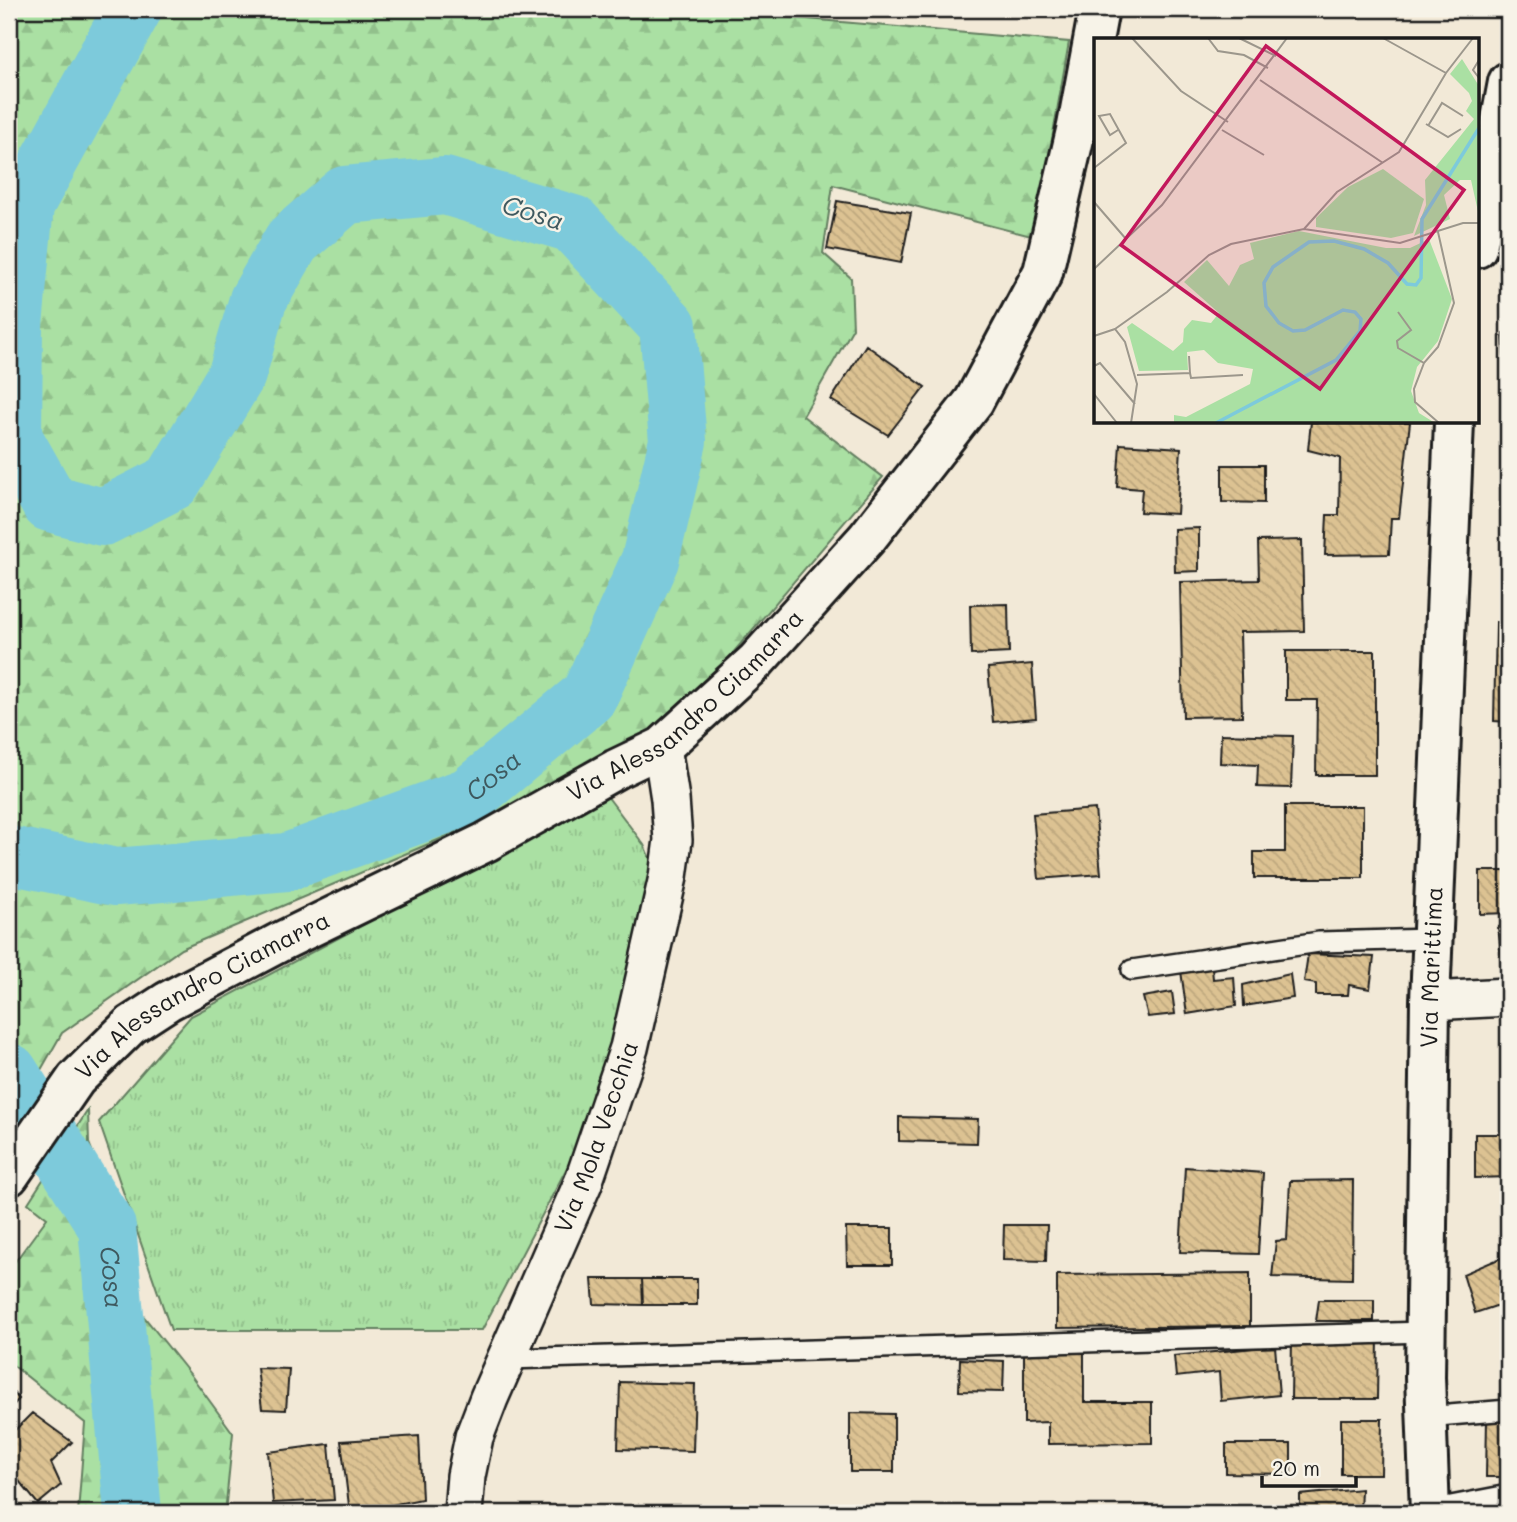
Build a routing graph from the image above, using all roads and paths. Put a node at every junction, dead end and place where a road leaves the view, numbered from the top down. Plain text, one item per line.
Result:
1 (1099, 9) edge
2 (1508, 82) edge
3 (1478, 243) edge
4 (1454, 424) edge
5 (662, 747) junction
6 (1432, 939) junction
7 (1132, 970) dead end
8 (1508, 997) edge
9 (1430, 1001) junction
10 (9, 1176) edge
11 (1425, 1332) junction
12 (507, 1359) junction
13 (1508, 1410) edge
14 (1426, 1417) junction
15 (1508, 1495) edge
16 (1430, 1511) edge
17 (463, 1513) edge

1 - 5 street, Via Alessandro Ciamarra
2 - 3 street
4 - 6 street, Via Marittima
5 - 10 street, Via Alessandro Ciamarra
5 - 12 street, Via Mola Vecchia
6 - 7 lane
6 - 9 street, Via Marittima
8 - 9 street
9 - 11 street, Via Marittima
11 - 12 lane
11 - 14 street, Via Marittima
12 - 17 street, Via Mola Vecchia
13 - 14 lane
14 - 16 street, Via Marittima
15 - 16 lane

